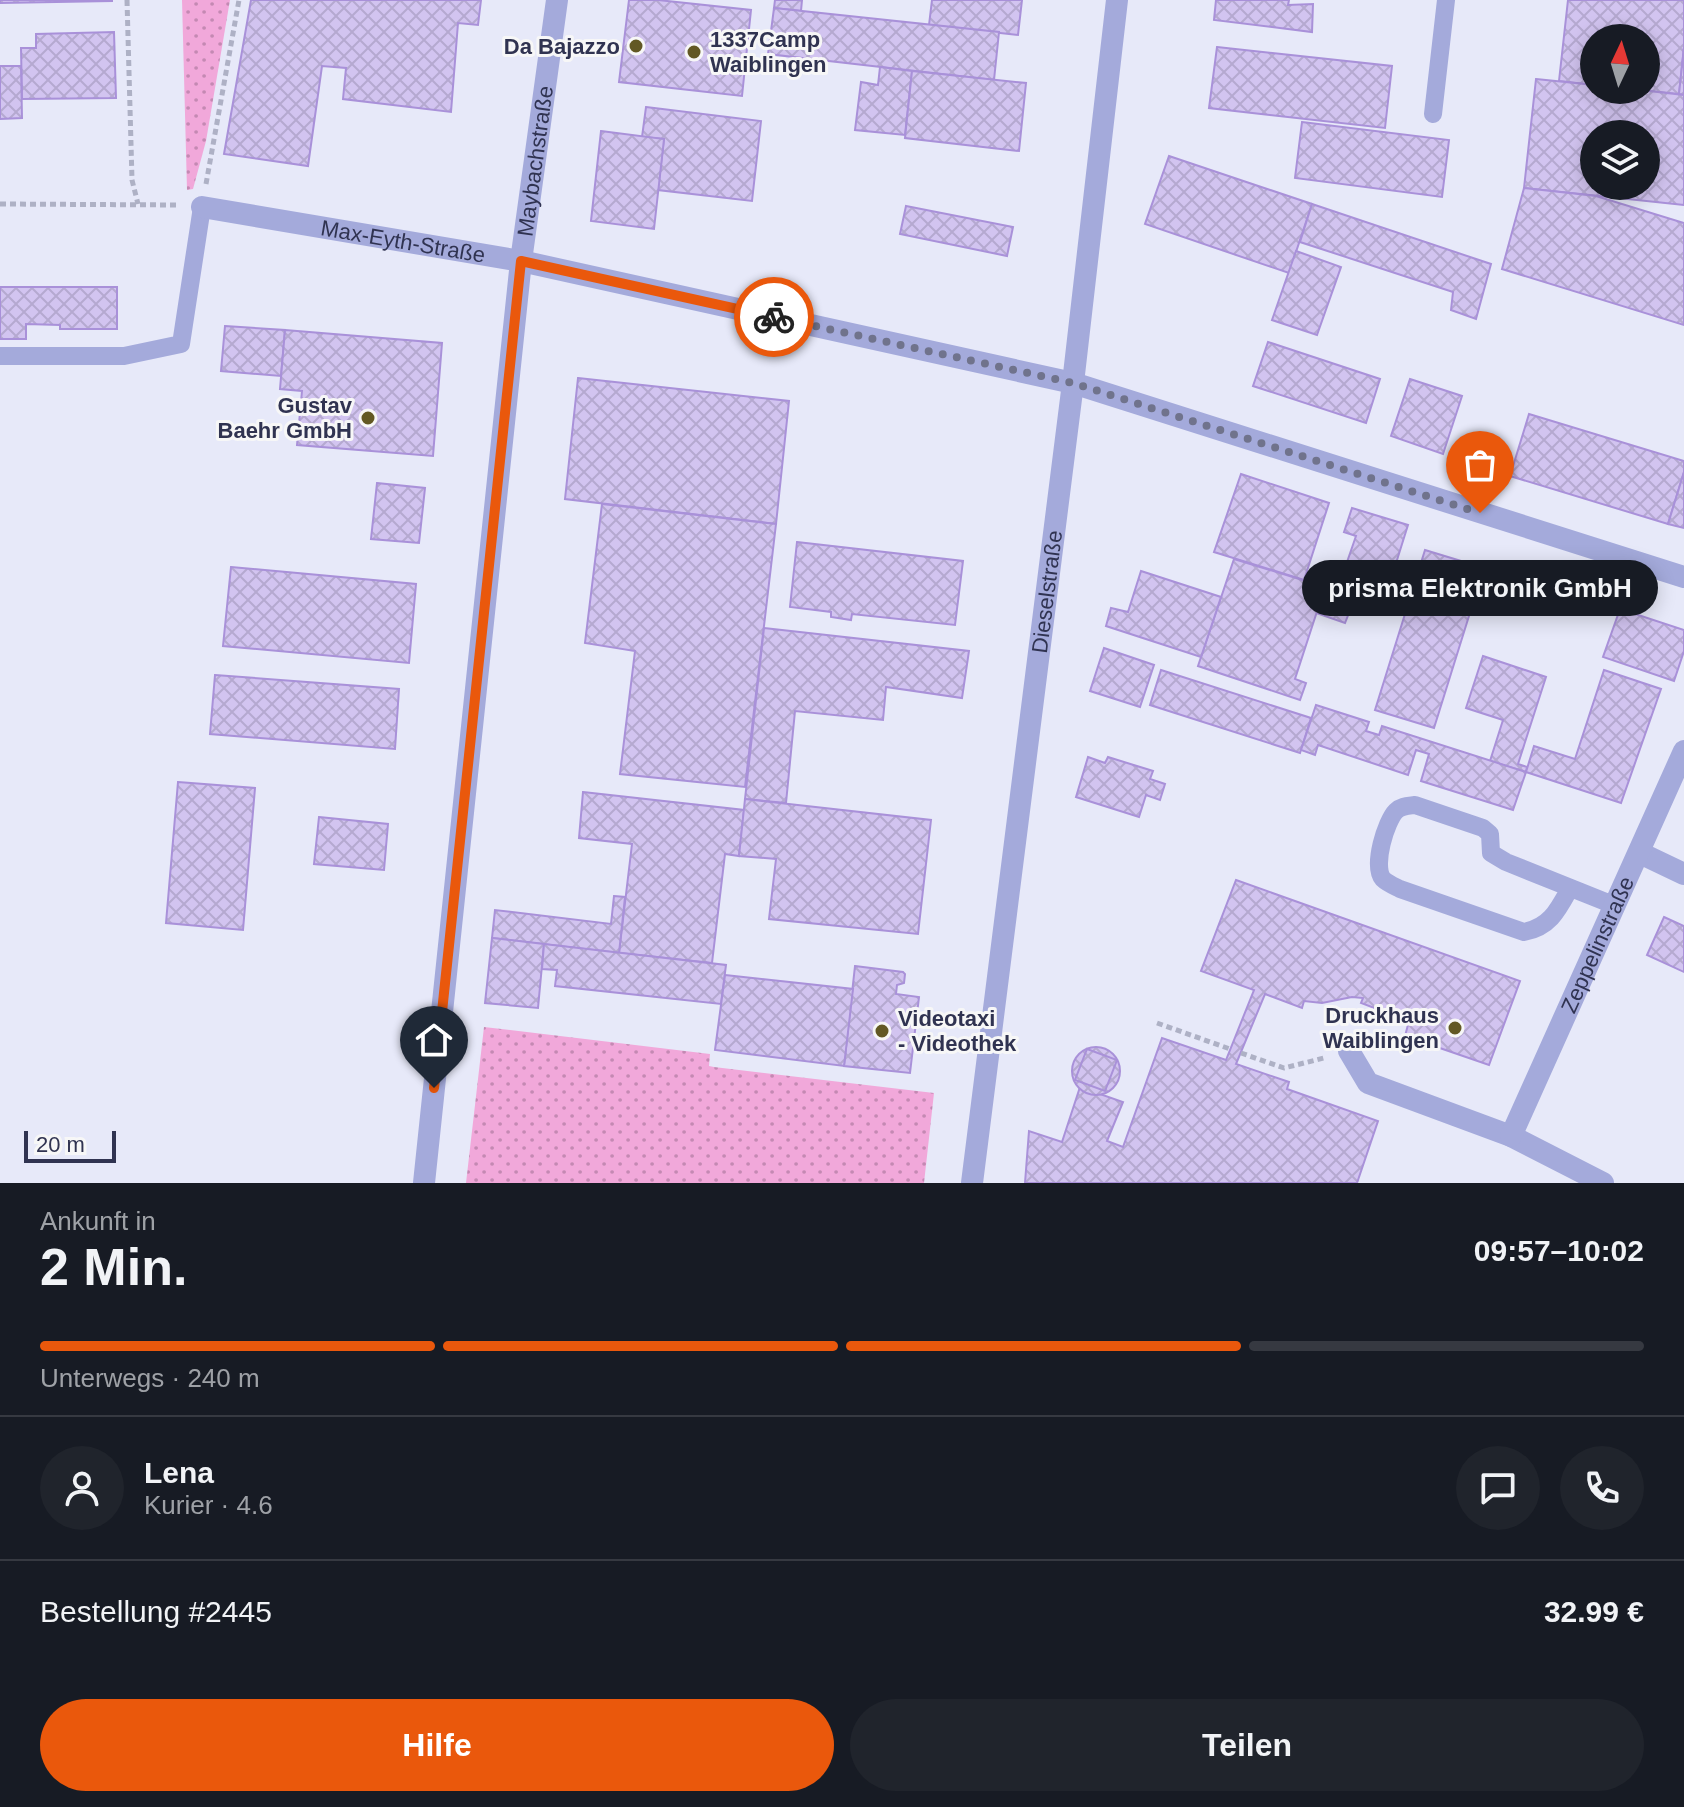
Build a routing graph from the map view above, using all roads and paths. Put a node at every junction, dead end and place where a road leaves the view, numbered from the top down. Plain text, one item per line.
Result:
1 (127, 0) edge
2 (239, 0) edge
3 (557, 0) edge
4 (1117, 0) edge
5 (1446, 0) edge
6 (1433, 114) dead end
7 (0, 204) edge
8 (138, 204) junction
9 (202, 207) junction
10 (521, 261) junction
11 (0, 356) edge
12 (1073, 383) junction
13 (1684, 577) edge
14 (1684, 751) edge
15 (1640, 853) junction
16 (1684, 874) edge
17 (1570, 888) junction
18 (1616, 906) junction
19 (1157, 1023) dead end
20 (1230, 1049) dead end
21 (1349, 1051) joint
22 (1241, 1053) dead end
23 (1511, 1136) junction
24 (424, 1183) edge
25 (972, 1183) edge
26 (1603, 1183) edge

1 - 8 path
2 - 9 path
3 - 10 street, Maybachstraße
4 - 12 street, Dieselstraße
5 - 6 lane
7 - 8 path
8 - 9 path
9 - 10 street, Max-Eyth-Straße
9 - 11 lane
10 - 12 street, Max-Eyth-Straße
10 - 24 street, Maybachstraße
12 - 13 street, Max-Eyth-Straße
12 - 25 street, Dieselstraße
14 - 15 street, Zeppelinstraße
15 - 16 street
15 - 18 street, Zeppelinstraße
17 - 17 lane
17 - 18 lane
18 - 23 street, Zeppelinstraße
19 - 20 path
21 - 22 path
21 - 23 street
23 - 26 street

